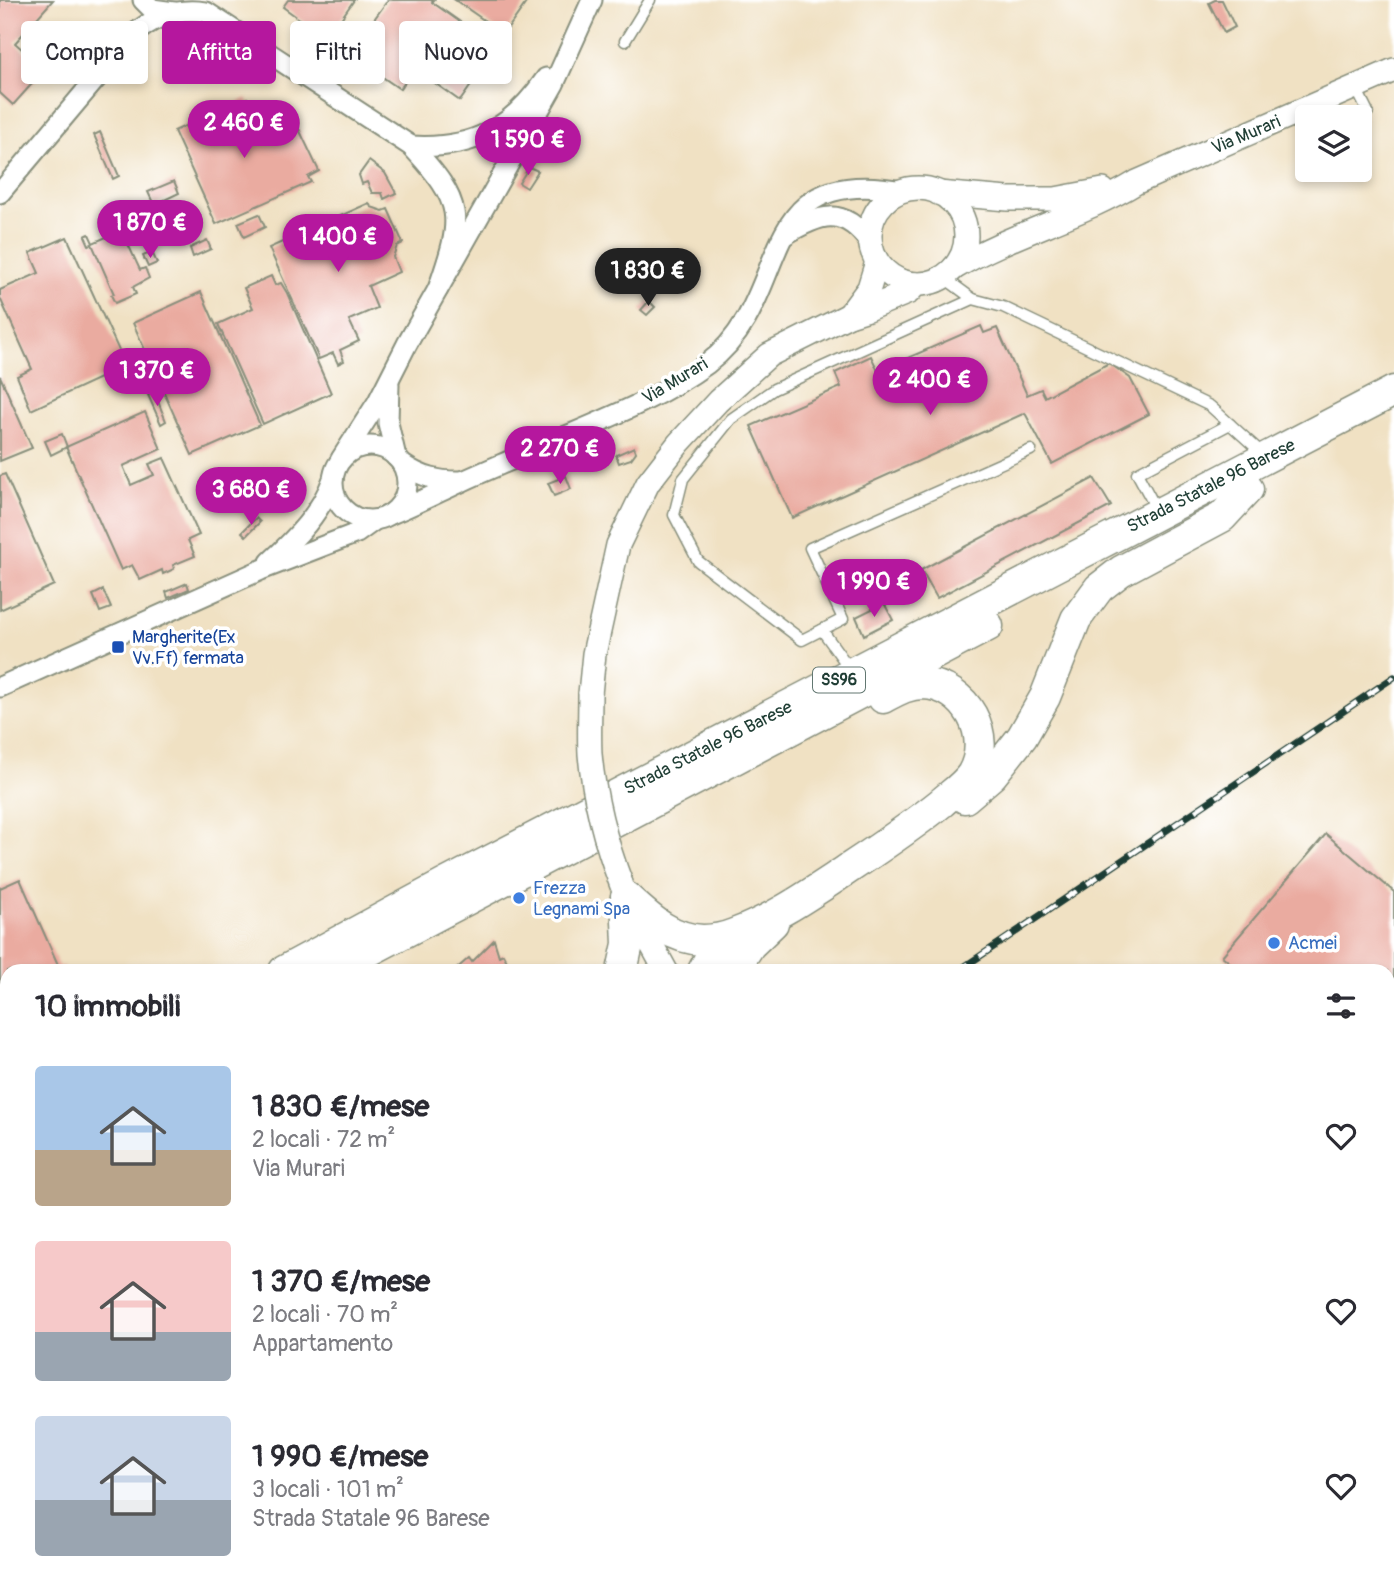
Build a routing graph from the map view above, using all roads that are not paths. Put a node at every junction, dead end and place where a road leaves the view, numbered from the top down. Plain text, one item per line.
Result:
1 (144, 0) edge
2 (193, 0) edge
3 (650, 0) edge
4 (587, 9) edge
5 (173, 12) junction
6 (625, 41) dead end
7 (1394, 70) edge
8 (1356, 87) junction
9 (1365, 105) edge
10 (411, 146) junction
11 (1137, 182) junction
12 (902, 191) junction
13 (938, 192) junction
14 (0, 193) edge
15 (785, 236) junction
16 (874, 253) junction
17 (949, 272) junction
18 (916, 284) junction
19 (438, 289) junction
20 (973, 299) junction
21 (849, 315) junction
22 (389, 380) junction
23 (1394, 391) edge
24 (1394, 412) edge
25 (1230, 424) junction
26 (1031, 450) dead end
27 (1267, 458) junction
28 (341, 459) junction
29 (399, 460) junction
30 (333, 479) junction
31 (463, 481) junction
32 (1248, 488) junction
33 (1159, 514) junction
34 (383, 517) junction
35 (261, 570) junction
36 (822, 630) junction
37 (852, 673) junction
38 (0, 687) edge
39 (731, 761) junction
40 (915, 824) junction
41 (581, 839) junction
42 (624, 891) junction
43 (794, 904) junction
44 (736, 934) junction
45 (297, 964) edge
46 (344, 964) edge
47 (388, 964) edge
48 (624, 964) edge
49 (662, 964) edge
50 (707, 964) edge
51 (738, 964) edge

1 - 5 street
2 - 5 street
3 - 6 lane
4 - 10 street
4 - 19 street
5 - 10 street
5 - 14 street
7 - 8 street, Via Murari
8 - 9 lane
8 - 11 street, Via Murari
10 - 19 street
11 - 13 street, Via Murari
11 - 17 street, Via Murari
12 - 13 street
12 - 15 street, Via Murari
12 - 16 street
13 - 17 street
15 - 16 street
15 - 31 street, Via Murari
16 - 18 street
16 - 21 street
17 - 18 street
17 - 20 lane
18 - 21 street
19 - 22 street, Via Murari
20 - 25 lane
20 - 36 lane
21 - 42 street, bridge
22 - 28 street, Via Murari
22 - 29 street
23 - 27 main road, Strada Statale 96 Barese / SS96
24 - 32 main road, Strada Statale 96 Barese / SS96
25 - 27 lane
25 - 33 lane
26 - 36 lane
27 - 33 main road, Strada Statale 96 Barese / SS96
28 - 29 street
28 - 30 street, Via Murari
29 - 31 street
29 - 34 street
30 - 34 street
30 - 35 street, Via Murari
31 - 34 street, Via Murari
32 - 39 main road, Strada Statale 96 Barese / SS96
32 - 40 main road
33 - 37 main road, Strada Statale 96 Barese / SS96
34 - 35 street, Via Murari
35 - 38 street, Via Murari
36 - 37 lane
37 - 45 main road, Strada Statale 96 Barese / SS96
39 - 40 main road
39 - 41 main road, Strada Statale 96 Barese / SS96
40 - 43 main road
41 - 46 main road, Strada Statale 96 Barese / SS96
41 - 47 main road
42 - 44 main road
42 - 48 main road
42 - 49 street
43 - 44 main road
43 - 51 main road
44 - 50 main road

